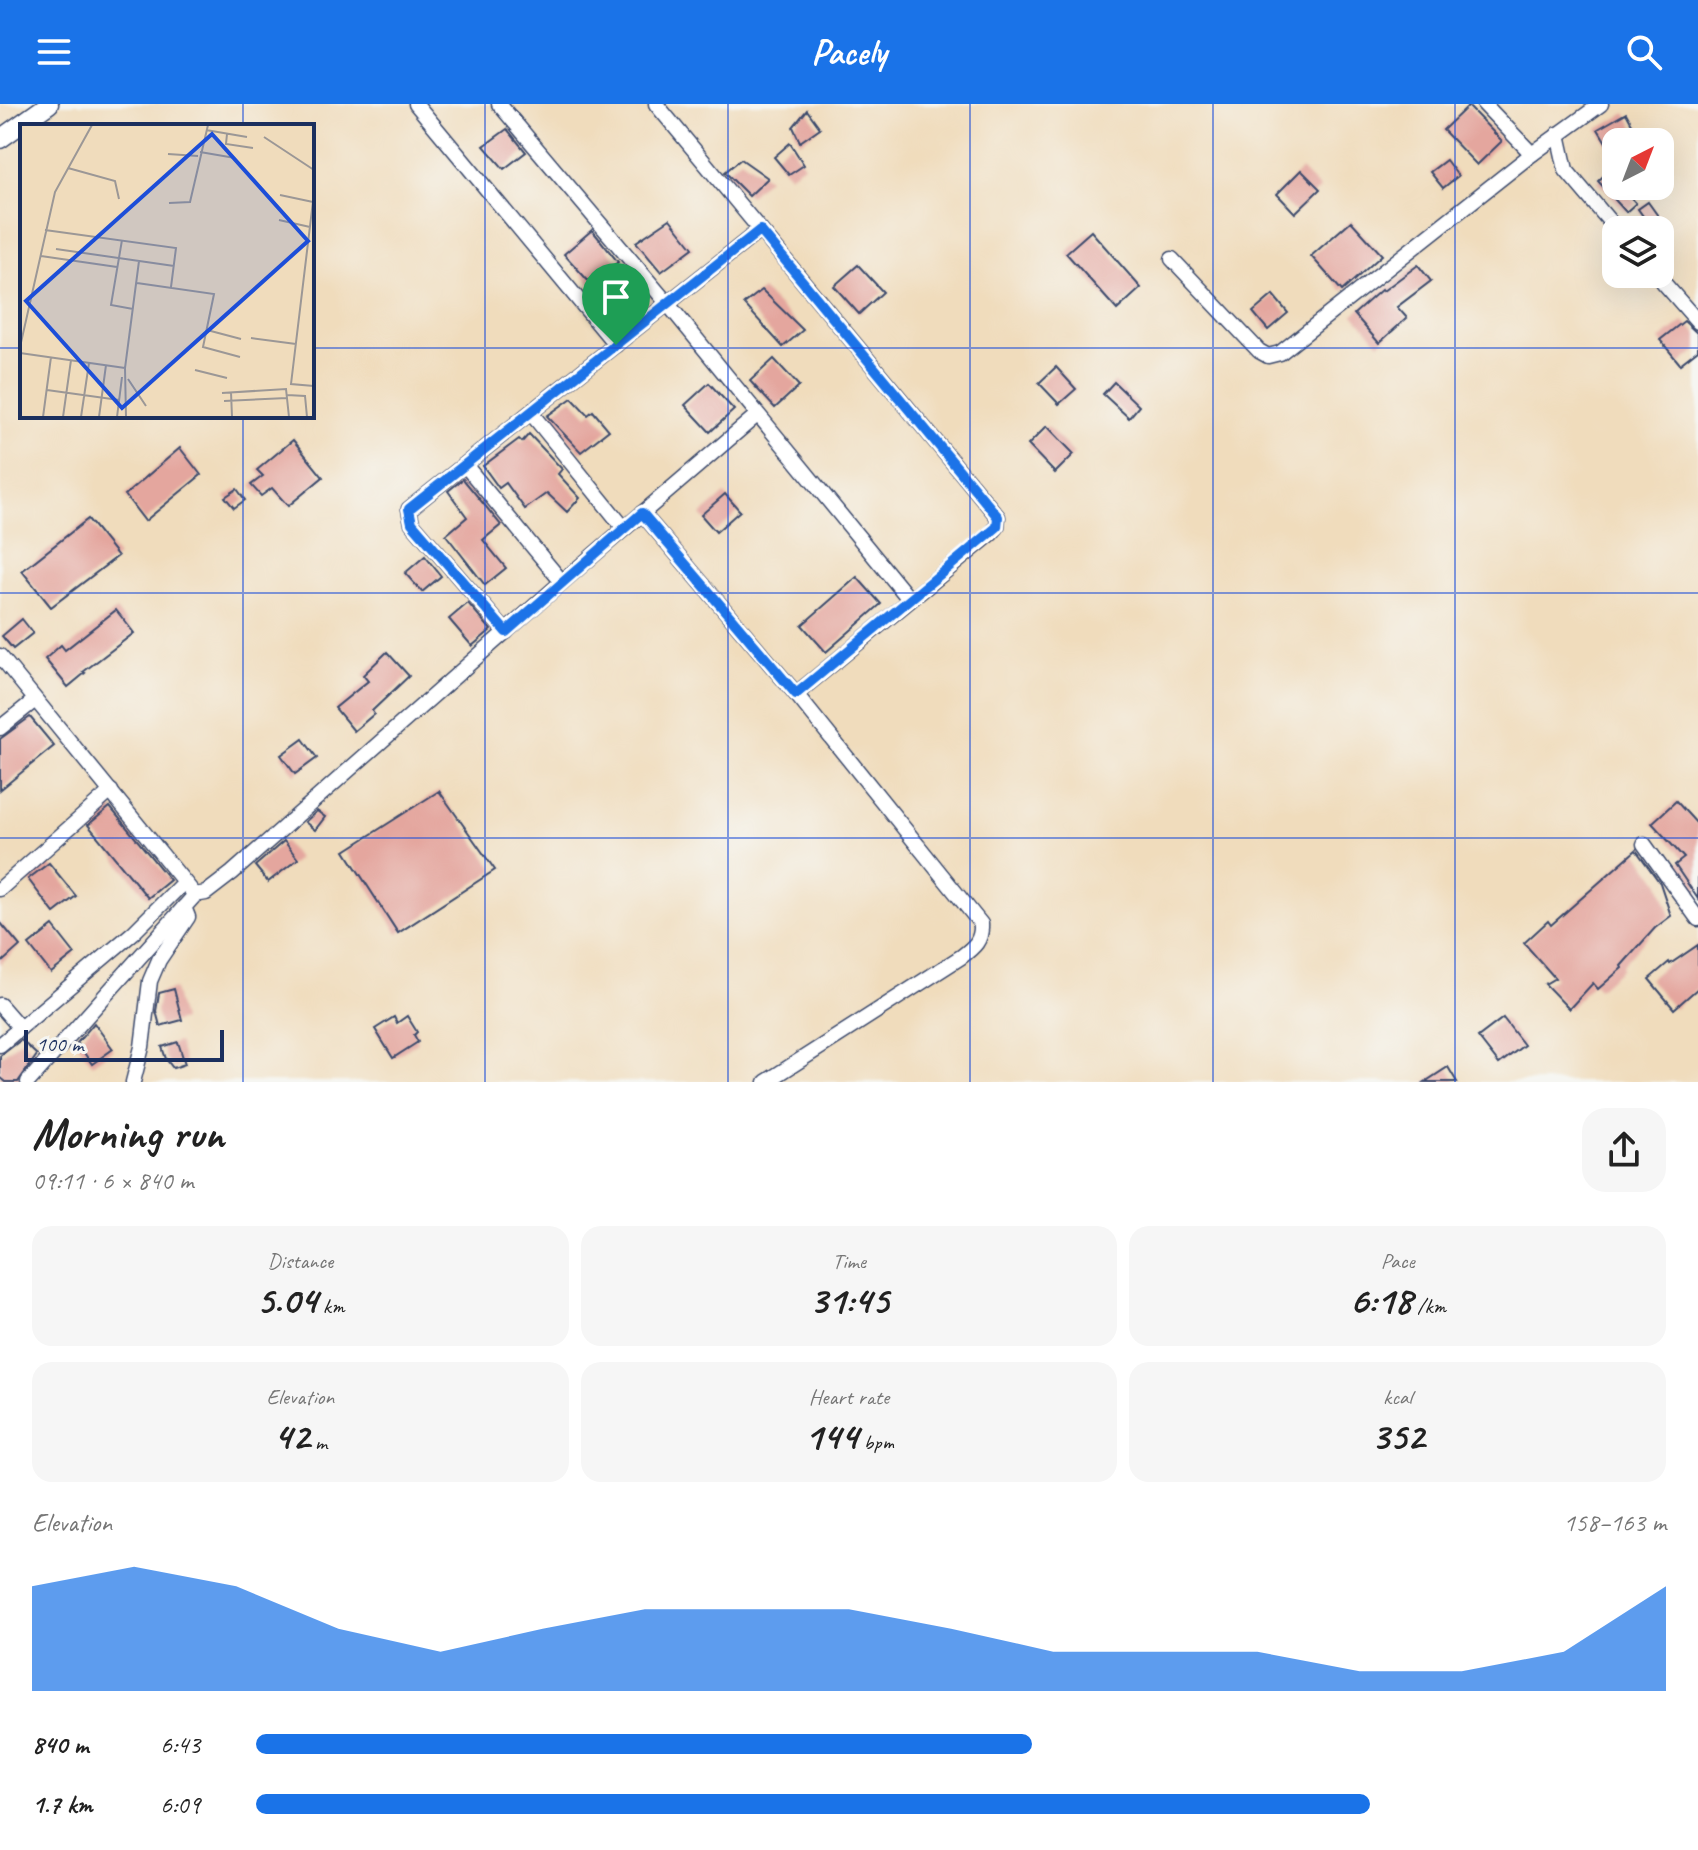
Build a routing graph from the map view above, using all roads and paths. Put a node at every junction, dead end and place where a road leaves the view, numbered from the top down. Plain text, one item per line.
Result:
1 (49, 104) edge
2 (416, 104) edge
3 (499, 104) edge
4 (656, 104) edge
5 (1484, 104) edge
6 (1601, 104) edge
7 (21, 124) edge
8 (20, 125) edge
9 (1558, 134) junction
10 (0, 139) edge
11 (1532, 154) junction
12 (1605, 216) edge
13 (760, 230) junction
14 (1172, 259) dead end
15 (1668, 288) edge
16 (667, 303) junction
17 (1698, 322) edge
18 (616, 345) junction
19 (531, 413) junction
20 (757, 415) junction
21 (465, 465) junction
22 (642, 513) junction
23 (624, 528) junction
24 (562, 582) junction
25 (910, 600) junction
26 (506, 632) junction
27 (0, 656) edge
28 (796, 694) junction
29 (35, 700) junction
30 (0, 728) edge
31 (111, 791) junction
32 (1644, 844) dead end
33 (183, 883) junction
34 (0, 889) edge
35 (195, 895) junction
36 (184, 907) junction
37 (1698, 919) edge
38 (136, 959) junction
39 (153, 972) junction
40 (0, 1005) edge
41 (20, 1028) junction
42 (0, 1045) edge
43 (788, 1076) edge
44 (28, 1082) edge
45 (133, 1082) edge
46 (766, 1082) edge

1 - 7 street
2 - 18 street
3 - 16 street
4 - 13 street
5 - 11 street
6 - 9 street
8 - 10 street
9 - 11 street
9 - 12 street
11 - 14 street
13 - 16 street
13 - 25 street
15 - 17 street
16 - 18 street
16 - 20 street
18 - 19 street
19 - 21 street
19 - 23 street
20 - 22 street
20 - 25 street
21 - 24 street
21 - 26 street
22 - 23 street
22 - 28 street
23 - 24 street
24 - 26 street
25 - 28 street
26 - 35 street
27 - 29 street
28 - 43 street
29 - 30 street
29 - 31 street
31 - 33 street
31 - 34 street
32 - 37 street
33 - 35 street
33 - 41 street
35 - 36 street
36 - 38 street
36 - 39 street
38 - 39 street
38 - 44 street
39 - 45 street
40 - 41 street
41 - 42 street
43 - 46 street

